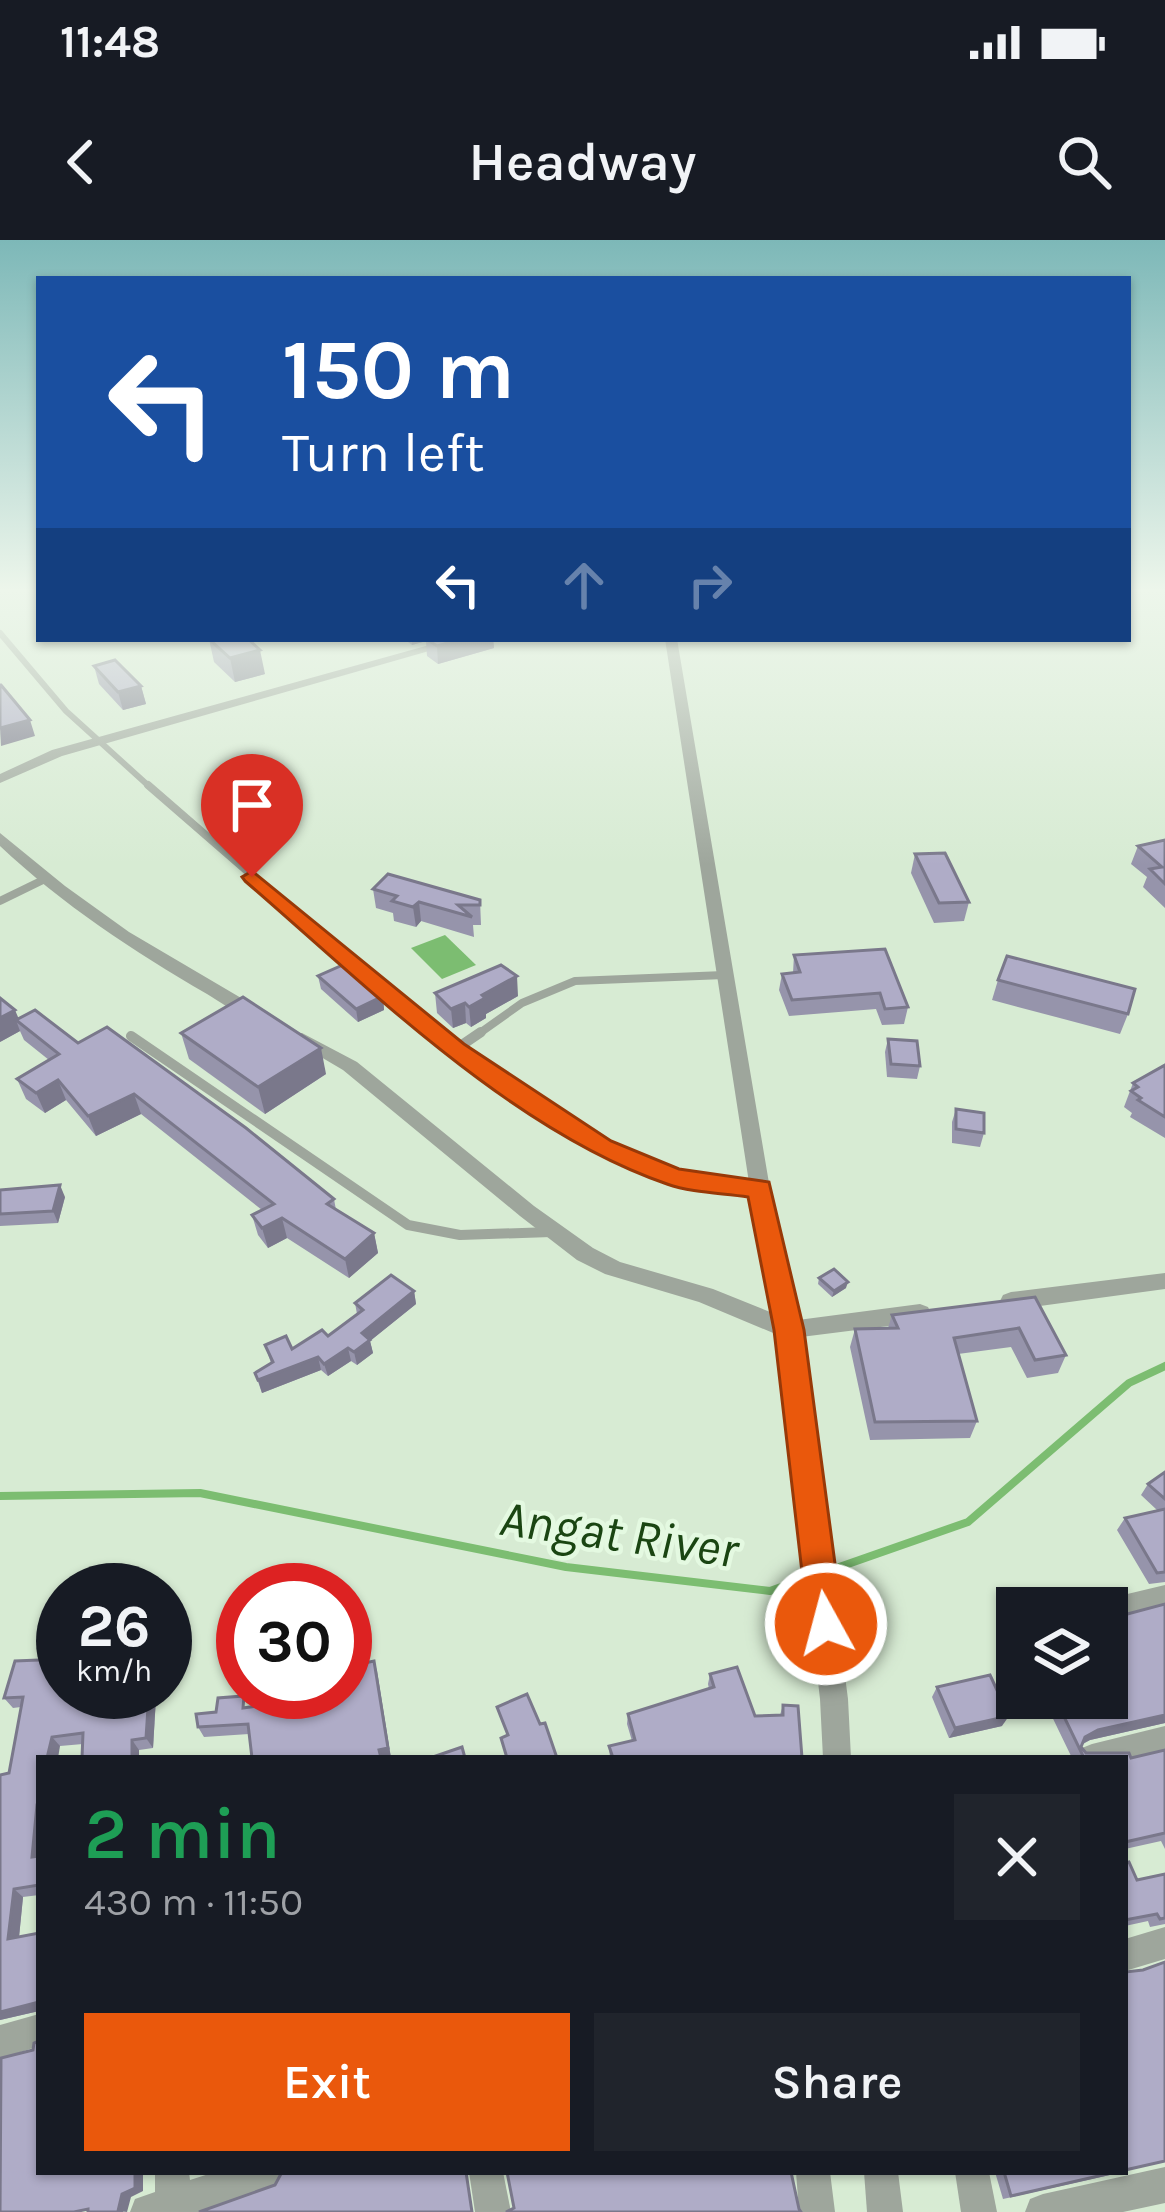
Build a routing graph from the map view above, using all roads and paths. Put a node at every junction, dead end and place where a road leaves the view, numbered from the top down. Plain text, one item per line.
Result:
1 (38, 681) edge
2 (313, 681) edge
3 (678, 681) edge
4 (100, 740) junction
5 (0, 779) edge
6 (0, 838) edge
7 (43, 880) junction
8 (0, 901) edge
9 (724, 975) junction
10 (131, 1036) dead end
11 (455, 1049) junction
12 (760, 1189) junction
13 (555, 1232) junction
14 (1165, 1281) edge
15 (977, 1306) edge
16 (954, 1309) edge
17 (789, 1330) junction
18 (1165, 1597) edge
19 (1128, 1605) edge
20 (1165, 1740) edge
21 (837, 1755) edge
22 (1104, 1755) edge
23 (1165, 1943) edge
24 (1128, 1954) edge
25 (36, 2031) edge
26 (0, 2042) edge
27 (256, 2175) edge
28 (486, 2175) edge
29 (813, 2175) edge
30 (881, 2175) edge
31 (973, 2175) edge
32 (1165, 2185) edge
33 (167, 2200) edge
34 (493, 2212) edge
35 (817, 2212) edge
36 (885, 2212) edge
37 (979, 2212) edge
38 (1043, 2212) edge

1 - 4 lane
2 - 4 street
3 - 9 street
4 - 5 street
4 - 11 lane
6 - 7 street
7 - 8 lane
7 - 13 street
9 - 11 lane
9 - 12 street
10 - 13 lane
11 - 12 lane
12 - 17 street
13 - 17 street
14 - 15 street
16 - 17 street
17 - 21 street
18 - 19 street
20 - 22 street
23 - 24 street
25 - 26 street
27 - 33 street
28 - 34 street
29 - 35 street
30 - 36 street
31 - 37 street
32 - 38 street

